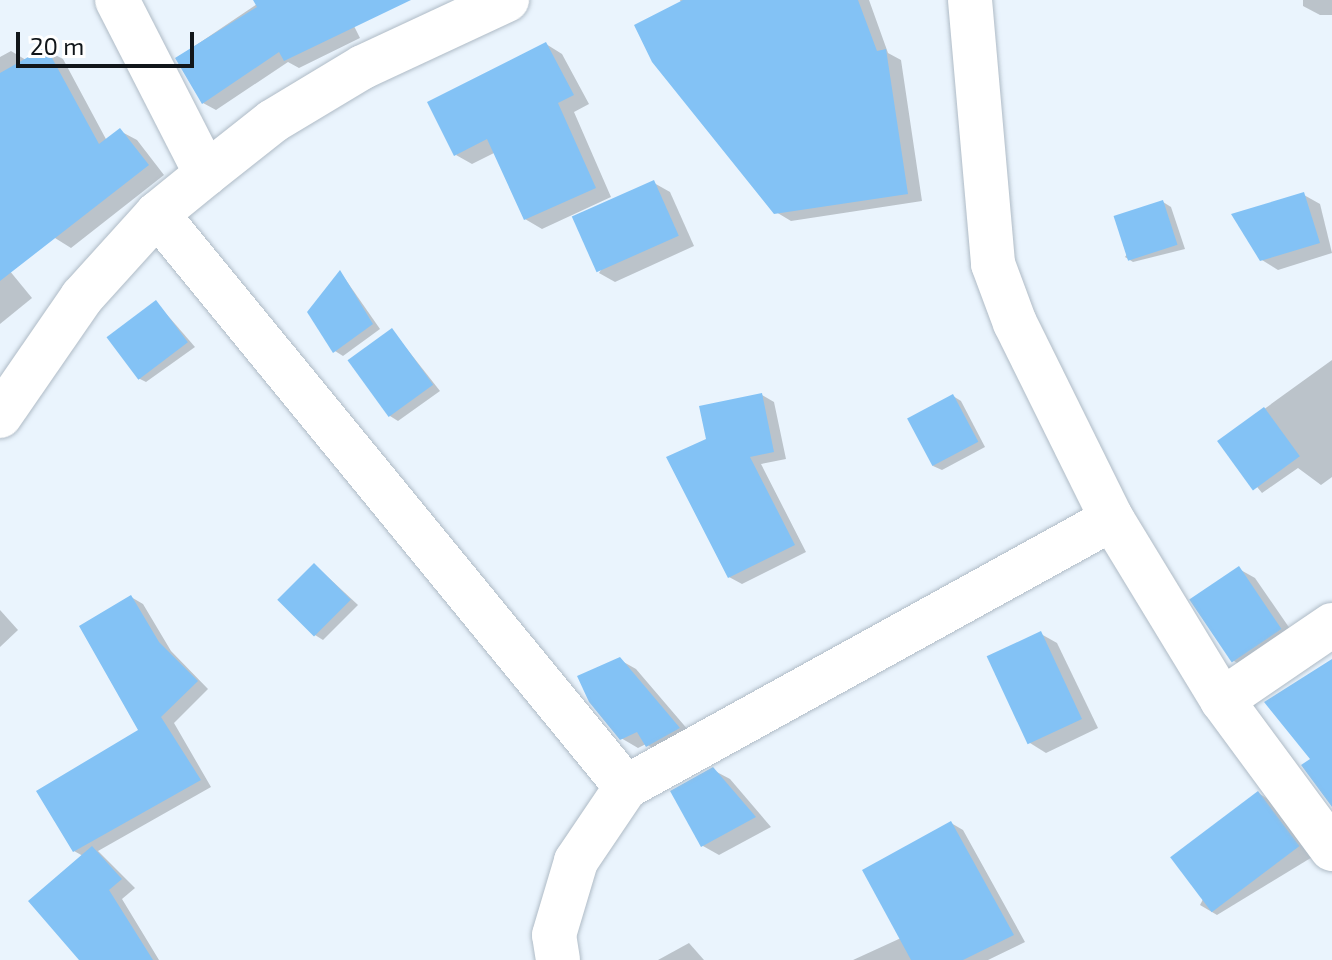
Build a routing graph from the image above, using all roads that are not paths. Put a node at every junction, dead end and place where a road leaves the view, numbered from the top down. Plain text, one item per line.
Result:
1 (117, 0) edge
2 (507, 0) edge
3 (970, 0) edge
4 (206, 174) junction
5 (157, 214) junction
6 (0, 416) edge
7 (1112, 519) junction
8 (1332, 625) edge
9 (1222, 700) junction
10 (626, 787) junction
11 (1332, 849) edge
12 (558, 960) edge

1 - 4 street
2 - 4 street
3 - 7 street
4 - 5 street
5 - 6 street
5 - 10 street
7 - 9 street
7 - 10 street
8 - 9 street
9 - 11 street
10 - 12 street

